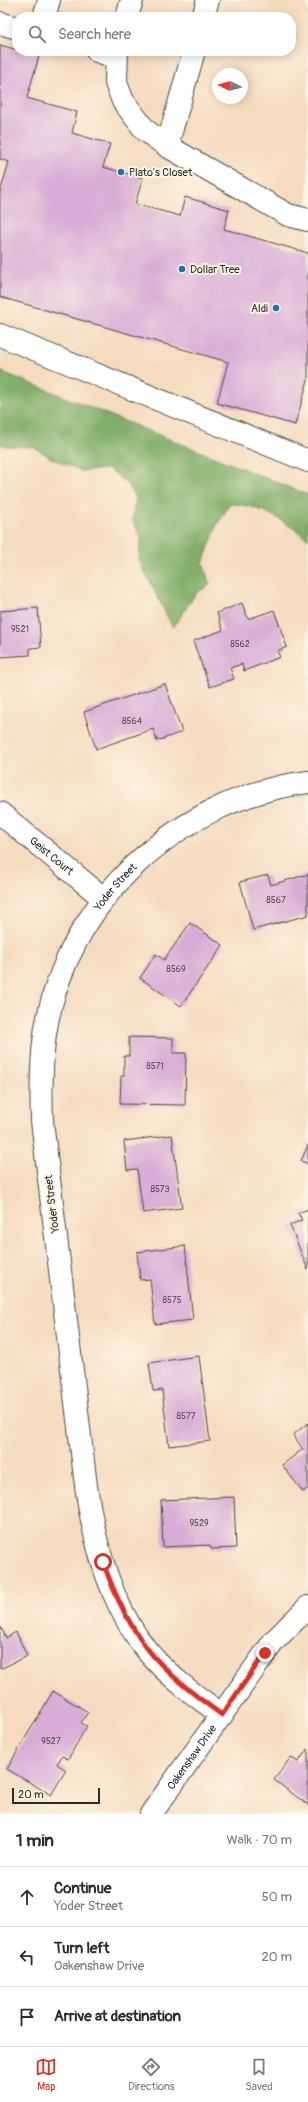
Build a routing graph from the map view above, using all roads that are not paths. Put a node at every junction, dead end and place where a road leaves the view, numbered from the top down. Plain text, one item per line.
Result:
1 (49, 0) edge
2 (132, 0) edge
3 (208, 0) edge
4 (45, 12) edge
5 (128, 12) edge
6 (205, 12) edge
7 (0, 23) edge
8 (12, 27) edge
9 (111, 56) edge
10 (193, 56) edge
11 (167, 146) junction
12 (308, 220) edge
13 (0, 335) edge
14 (308, 461) edge
15 (308, 782) edge
16 (0, 813) edge
17 (103, 898) junction
18 (308, 1607) edge
19 (222, 1715) junction
20 (151, 1814) edge

1 - 4 street
2 - 5 street
3 - 6 street
7 - 8 street
9 - 11 street
10 - 11 street
11 - 12 street
13 - 14 street
15 - 17 street, Yoder Street
16 - 17 street, Geist Court
17 - 19 street, Yoder Street
18 - 19 street, Oakenshaw Drive
19 - 20 street, Oakenshaw Drive

